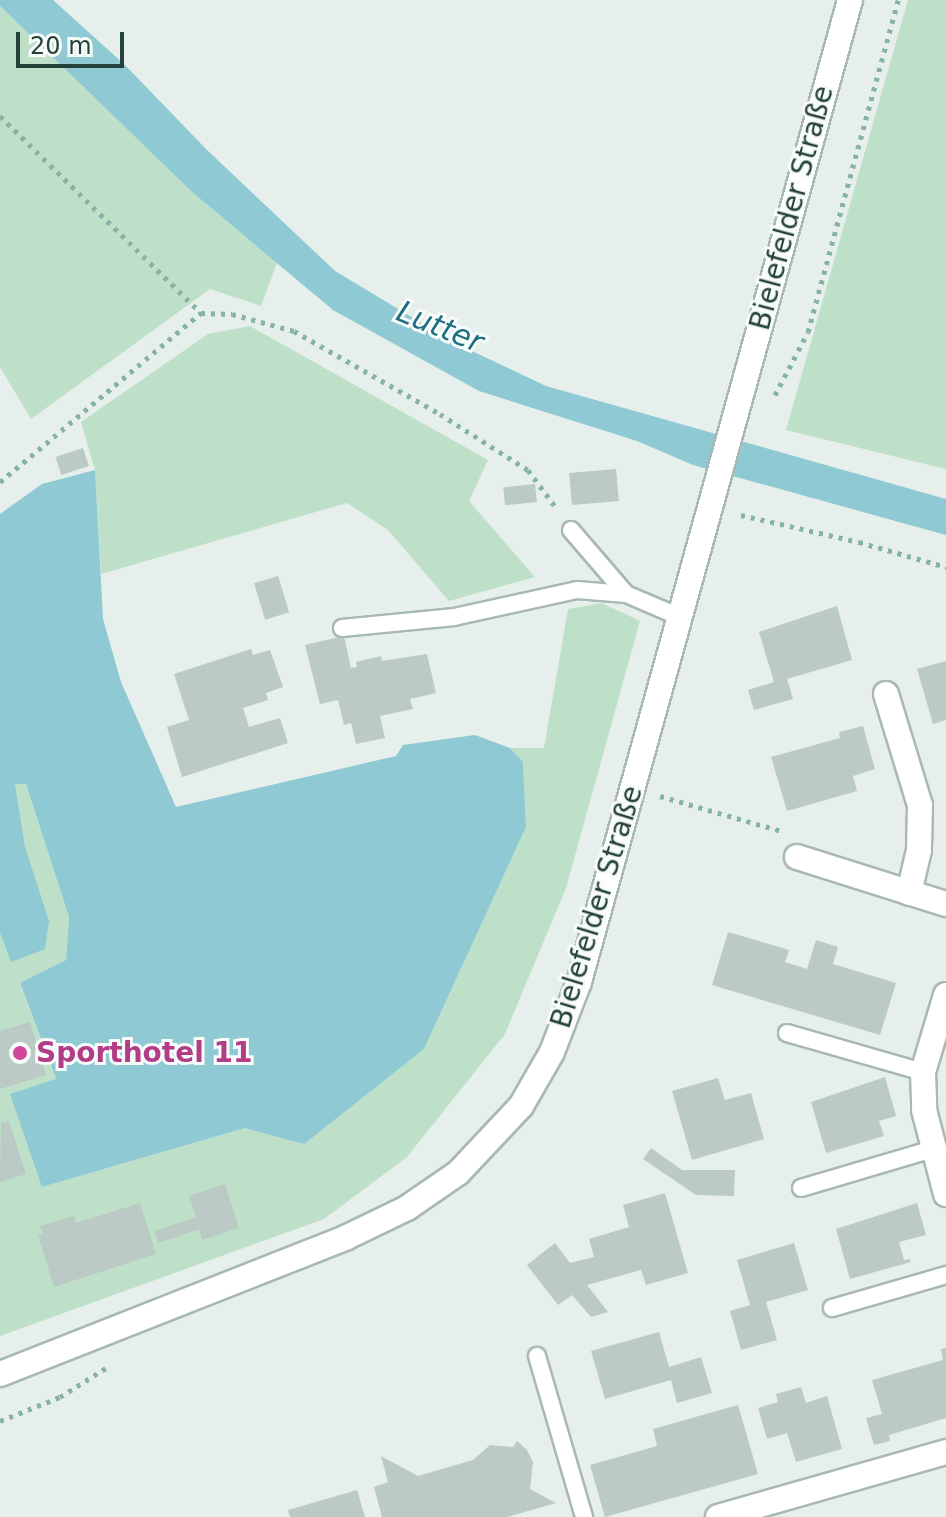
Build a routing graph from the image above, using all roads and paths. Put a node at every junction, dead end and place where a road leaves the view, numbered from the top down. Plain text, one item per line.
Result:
1 (850, 0) edge
2 (898, 0) edge
3 (0, 116) edge
4 (201, 313) junction
5 (771, 407) dead end
6 (0, 482) edge
7 (737, 528) dead end
8 (571, 530) joint
9 (946, 567) edge
10 (626, 594) junction
11 (680, 617) junction
12 (342, 628) dead end
13 (886, 694) dead end
14 (667, 783) dead end
15 (633, 789) junction
16 (663, 797) junction
17 (659, 812) dead end
18 (797, 857) joint
19 (909, 893) junction
20 (946, 904) edge
21 (946, 995) edge
22 (787, 1033) dead end
23 (923, 1072) junction
24 (933, 1149) junction
25 (801, 1188) dead end
26 (946, 1194) edge
27 (946, 1275) edge
28 (832, 1308) dead end
29 (537, 1356) dead end
30 (114, 1362) dead end
31 (0, 1374) edge
32 (0, 1421) edge
33 (946, 1452) edge
34 (584, 1517) edge
35 (718, 1517) edge

1 - 11 street, Bielefelder Straße
2 - 5 path
3 - 4 path
4 - 6 path
4 - 8 path
7 - 9 path
8 - 10 lane
10 - 11 lane
10 - 12 lane
11 - 15 street, Bielefelder Straße
13 - 19 street
14 - 16 path
15 - 16 path
15 - 31 street, Bielefelder Straße
16 - 17 path
16 - 18 path
18 - 19 street
19 - 20 street
21 - 23 street
22 - 23 lane
23 - 24 street
24 - 25 lane
24 - 26 street
27 - 28 lane
29 - 34 lane
30 - 32 path
33 - 35 street

